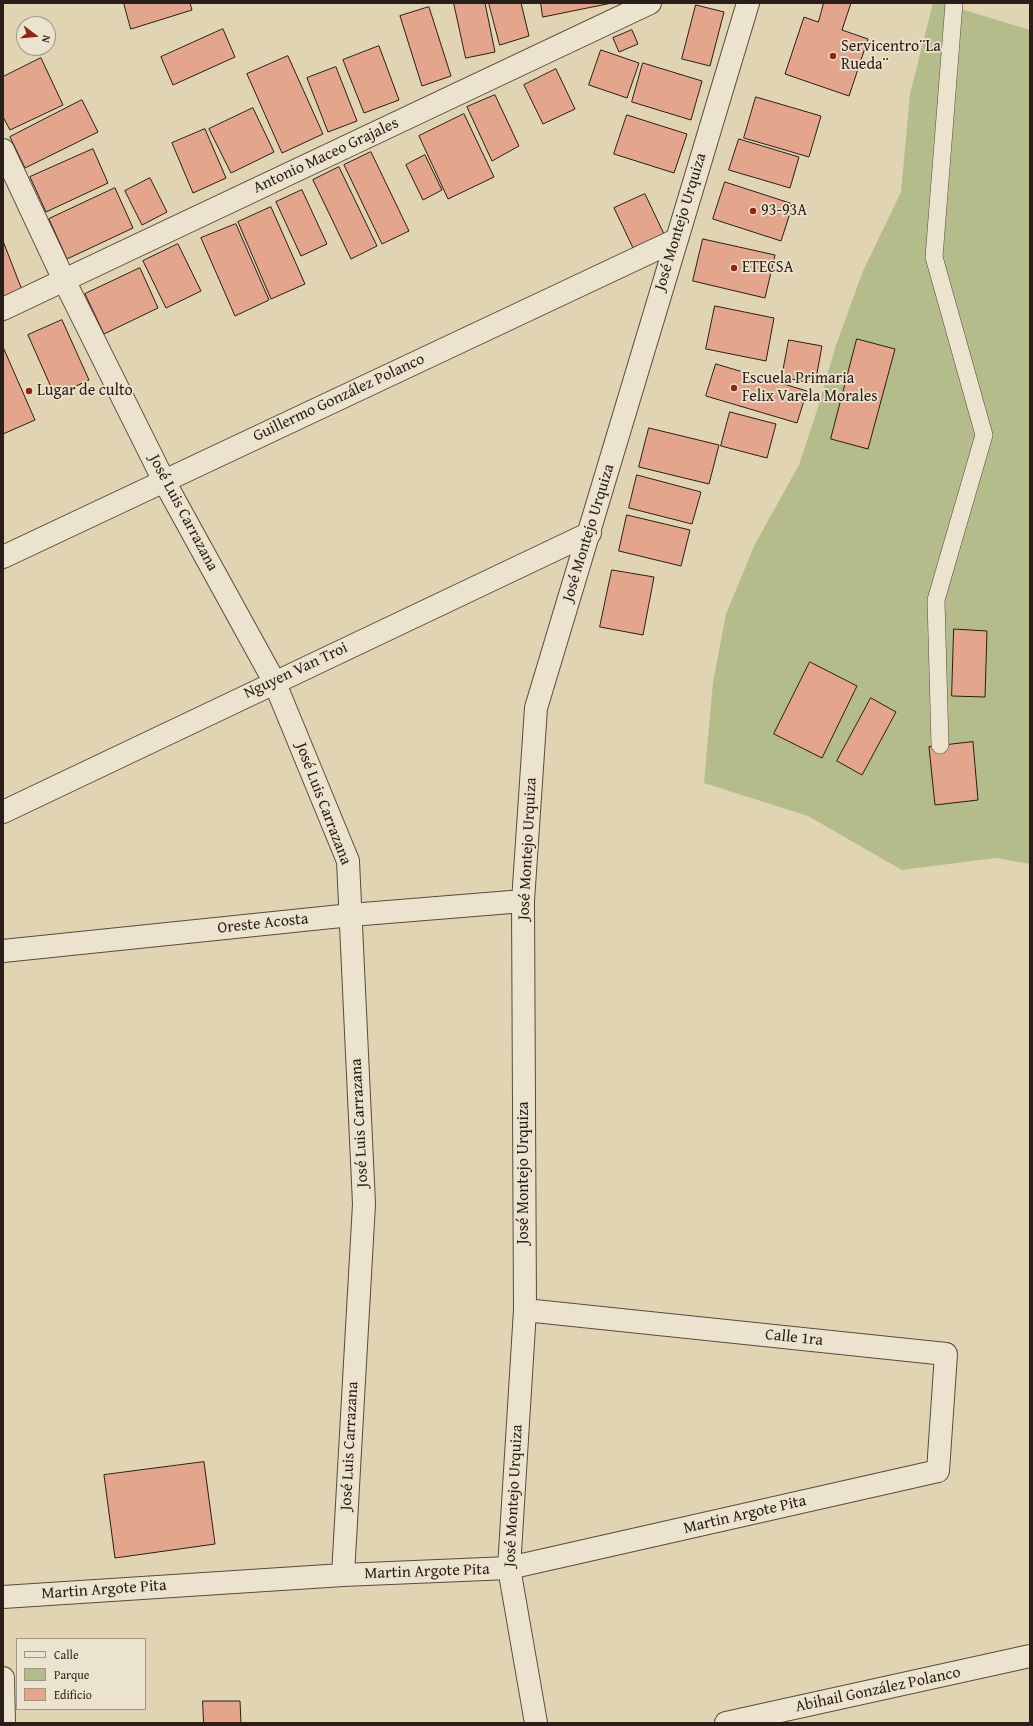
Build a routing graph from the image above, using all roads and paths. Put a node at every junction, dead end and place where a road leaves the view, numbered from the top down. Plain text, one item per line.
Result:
1 (650, 3) edge
2 (748, 3) edge
3 (954, 3) edge
4 (3, 150) edge
5 (676, 240) junction
6 (64, 280) junction
7 (3, 309) edge
8 (164, 480) junction
9 (590, 532) junction
10 (3, 557) edge
11 (274, 682) junction
12 (940, 745) dead end
13 (3, 812) edge
14 (523, 901) junction
15 (351, 915) junction
16 (3, 951) edge
17 (525, 1310) junction
18 (938, 1471) joint
19 (509, 1568) junction
20 (343, 1575) junction
21 (3, 1597) edge
22 (1030, 1656) edge
23 (3, 1678) edge
24 (4, 1723) edge
25 (536, 1723) edge
26 (726, 1723) edge

1 - 6 street, Antonio Maceo Grajales
2 - 5 street, José Montejo Urquiza
3 - 12 lane
4 - 6 street, José Luis Carrazana
5 - 8 street, Guillermo González Polanco
5 - 9 street, José Montejo Urquiza
6 - 7 street, Antonio Maceo Grajales
6 - 8 street, José Luis Carrazana
8 - 10 street, Guillermo González Polanco
8 - 11 street, José Luis Carrazana
9 - 11 street, Nguyen Van Troi
9 - 14 street, José Montejo Urquiza
11 - 13 street, Nguyen Van Troi
11 - 15 street, José Luis Carrazana
14 - 15 street, Oreste Acosta
14 - 17 street, José Montejo Urquiza
15 - 16 street, Oreste Acosta
15 - 20 street, José Luis Carrazana
17 - 18 street, Calle 1ra
17 - 19 street, José Montejo Urquiza
18 - 19 street, Martin Argote Pita
19 - 20 street, Martin Argote Pita
19 - 25 street, José Montejo Urquiza
20 - 21 street, Martin Argote Pita
22 - 26 street, Abihail González Polanco
23 - 24 street

